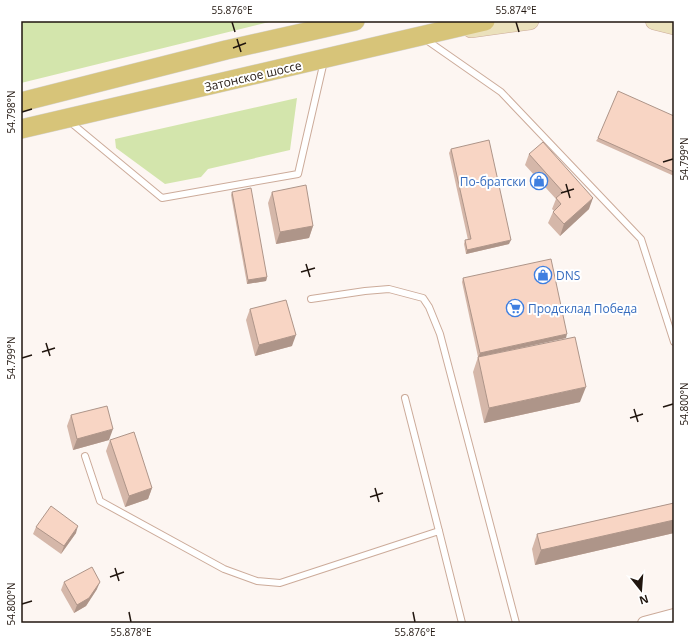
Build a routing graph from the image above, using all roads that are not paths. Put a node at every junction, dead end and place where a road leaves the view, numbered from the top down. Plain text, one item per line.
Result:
1 (355, 21) edge
2 (485, 21) edge
3 (530, 21) edge
4 (654, 21) edge
5 (674, 26) edge
6 (428, 35) junction
7 (325, 59) junction
8 (21, 102) edge
9 (66, 119) junction
10 (21, 130) edge
11 (311, 299) dead end
12 (674, 342) edge
13 (405, 398) dead end
14 (85, 456) dead end
15 (439, 531) junction
16 (674, 616) edge
17 (462, 623) edge
18 (516, 623) edge
19 (644, 623) edge

1 - 8 main road
2 - 6 main road, Затонское шоссе
3 - 6 main road
4 - 5 main road
6 - 7 main road, Затонское шоссе
6 - 12 lane
7 - 9 main road, Затонское шоссе
7 - 9 lane
9 - 10 main road, Затонское шоссе
11 - 18 lane
13 - 15 lane
14 - 15 lane
15 - 17 lane
16 - 19 street

